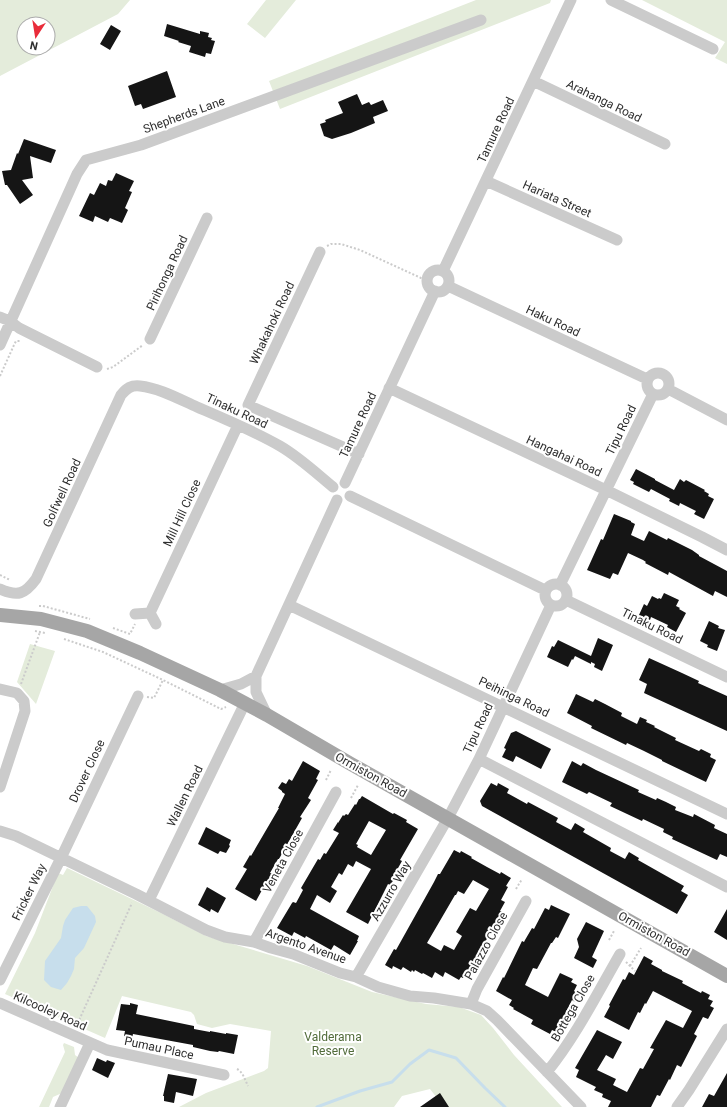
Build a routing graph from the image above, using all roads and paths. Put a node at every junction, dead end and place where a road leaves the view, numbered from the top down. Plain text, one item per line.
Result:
1 (571, 0) edge
2 (611, 0) edge
3 (481, 20) dead end
4 (714, 49) dead end
5 (533, 81) junction
6 (664, 144) dead end
7 (486, 181) junction
8 (207, 218) dead end
9 (617, 240) dead end
10 (320, 252) joint
11 (443, 271) junction
12 (427, 279) junction
13 (448, 286) junction
14 (435, 292) junction
15 (5, 319) edge
16 (150, 339) joint
17 (24, 341) dead end
18 (0, 345) edge
19 (97, 368) joint
20 (0, 376) edge
21 (647, 379) junction
22 (389, 388) junction
23 (668, 389) junction
24 (122, 394) joint
25 (653, 394) junction
26 (727, 420) edge
27 (238, 425) junction
28 (358, 454) junction
29 (345, 483) junction
30 (333, 487) junction
31 (606, 490) junction
32 (350, 496) junction
33 (337, 500) junction
34 (727, 550) edge
35 (0, 575) edge
36 (10, 580) dead end
37 (560, 585) junction
38 (0, 589) edge
39 (545, 590) junction
40 (566, 600) junction
41 (289, 605) junction
42 (551, 605) junction
43 (150, 613) junction
44 (135, 614) dead end
45 (0, 615) edge
46 (156, 624) dead end
47 (50, 635) dead end
48 (62, 638) dead end
49 (256, 676) junction
50 (727, 677) edge
51 (163, 680) junction
52 (0, 689) edge
53 (220, 690) junction
54 (17, 693) junction
55 (138, 696) joint
56 (245, 703) junction
57 (503, 706) junction
58 (225, 707) dead end
59 (267, 715) junction
60 (479, 759) junction
61 (331, 770) dead end
62 (326, 780) dead end
63 (358, 785) dead end
64 (0, 787) edge
65 (336, 792) dead end
66 (352, 798) dead end
67 (727, 814) edge
68 (448, 818) junction
69 (0, 831) edge
70 (61, 858) junction
71 (522, 879) dead end
72 (727, 887) edge
73 (516, 889) dead end
74 (134, 899) dead end
75 (149, 900) junction
76 (526, 901) dead end
77 (614, 931) dead end
78 (610, 940) dead end
79 (254, 942) junction
80 (641, 948) dead end
81 (620, 954) dead end
82 (630, 966) dead end
83 (727, 976) edge
84 (356, 977) junction
85 (0, 980) edge
86 (0, 1002) edge
87 (471, 1004) junction
88 (75, 1029) dead end
89 (727, 1029) edge
90 (90, 1043) junction
91 (237, 1069) dead end
92 (547, 1072) junction
93 (224, 1075) dead end
94 (248, 1086) dead end
95 (60, 1107) edge
96 (581, 1107) edge
97 (677, 1107) edge

1 - 5 street, Tamure Road
2 - 4 street
3 - 15 street, Shepherds Lane
5 - 6 street, Arahanga Road
5 - 7 street, Tamure Road
7 - 9 street, Hariata Street
7 - 11 street, Tamure Road
8 - 16 street, Pirihonga Road
10 - 12 path
10 - 28 street, Whakahoki Road
11 - 12 street
11 - 13 street
12 - 14 street
13 - 14 street
13 - 21 street, Haku Road
14 - 22 street, Tamure Road
15 - 18 street, Shepherds Lane
15 - 19 street
16 - 19 path
17 - 20 path
21 - 23 street
21 - 25 street
22 - 28 street, Tamure Road
22 - 31 street, Hangahai Road
23 - 25 street
23 - 26 street
24 - 27 street, Tinaku Road
24 - 38 street, Golfwell Road
25 - 31 street, Tipu Road
27 - 30 street, Tinaku Road
27 - 43 street, Mill Hill Close
28 - 29 street, Tamure Road
29 - 30 street
29 - 32 street
30 - 33 street
31 - 34 street, Hangahai Road
31 - 37 street, Tipu Road
32 - 33 street
32 - 39 street
33 - 41 street
35 - 36 path
37 - 39 street
37 - 40 street
39 - 42 street
40 - 42 street
40 - 50 street, Tinaku Road
41 - 49 street
41 - 57 street, Peihinga Road
42 - 57 street, Tipu Road
43 - 44 street
43 - 46 street
45 - 53 main road, Ormiston Road
47 - 54 path
48 - 51 path
49 - 53 street
49 - 59 street
51 - 55 path
51 - 58 path
52 - 54 street
53 - 56 main road, Ormiston Road
54 - 64 street
55 - 70 street, Drover Close
56 - 59 main road, Ormiston Road
56 - 75 street, Wallen Road
57 - 60 street, Tipu Road
57 - 67 street, Peihinga Road
59 - 68 main road, Ormiston Road
60 - 68 street, Tipu Road
60 - 72 street
61 - 62 path
63 - 66 path
65 - 79 street, Veneta Close
68 - 83 main road, Ormiston Road
68 - 84 street, Azzurro Way
69 - 70 street, Argento Avenue
70 - 75 street, Argento Avenue
70 - 85 street, Fricker Way
71 - 73 path
74 - 88 path
75 - 79 street, Argento Avenue
76 - 87 street, Palazzo Close
77 - 78 path
79 - 84 street, Argento Avenue
80 - 82 path
81 - 92 street, Bottega Close
84 - 87 street, Argento Avenue
86 - 90 street, Kilcooley Road
87 - 92 street, Argento Avenue
89 - 97 street
90 - 93 street, Pumau Place
90 - 95 street
91 - 94 path
92 - 96 street, Argento Avenue

